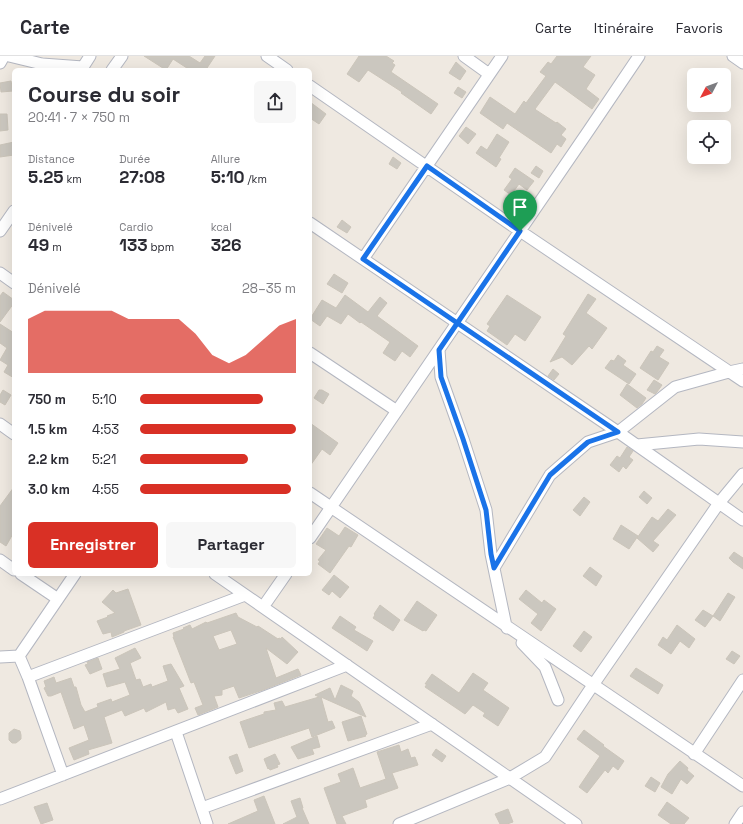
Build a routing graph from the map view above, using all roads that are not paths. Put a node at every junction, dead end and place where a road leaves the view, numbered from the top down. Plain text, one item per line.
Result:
1 (4, 56) edge
2 (9, 56) edge
3 (90, 56) edge
4 (122, 56) edge
5 (267, 56) edge
6 (464, 56) edge
7 (502, 56) edge
8 (639, 56) edge
9 (733, 56) edge
10 (0, 63) edge
11 (743, 63) edge
12 (82, 68) edge
13 (113, 68) edge
14 (284, 68) edge
15 (489, 74) junction
16 (312, 87) edge
17 (427, 166) junction
18 (12, 214) edge
19 (312, 224) edge
20 (520, 231) junction
21 (0, 232) edge
22 (363, 259) junction
23 (0, 273) edge
24 (12, 282) edge
25 (458, 323) junction
26 (439, 350) junction
27 (312, 354) edge
28 (743, 369) edge
29 (729, 372) junction
30 (743, 381) edge
31 (397, 412) junction
32 (0, 424) edge
33 (618, 432) junction
34 (12, 433) edge
35 (743, 442) edge
36 (637, 445) junction
37 (743, 474) edge
38 (312, 494) edge
39 (719, 503) junction
40 (331, 507) junction
41 (743, 520) edge
42 (312, 535) edge
43 (0, 560) edge
44 (494, 568) junction
45 (12, 569) edge
46 (24, 576) edge
47 (74, 576) edge
48 (218, 576) edge
49 (285, 576) edge
50 (245, 595) junction
51 (58, 599) junction
52 (263, 607) junction
53 (506, 626) junction
54 (19, 656) junction
55 (0, 657) edge
56 (347, 665) junction
57 (28, 677) junction
58 (743, 680) edge
59 (593, 685) junction
60 (558, 700) dead end
61 (432, 724) junction
62 (176, 732) junction
63 (694, 754) junction
64 (63, 775) junction
65 (510, 778) junction
66 (743, 786) edge
67 (0, 799) edge
68 (202, 808) junction
69 (743, 812) edge
70 (208, 824) edge
71 (398, 824) edge
72 (576, 824) edge
73 (735, 824) edge

1 - 10 street
2 - 12 street
3 - 12 street
4 - 13 street
5 - 14 street
6 - 15 street
7 - 15 street
8 - 20 street
9 - 11 street
15 - 17 street
16 - 17 street
17 - 20 street
17 - 22 street
18 - 21 street
19 - 22 street
20 - 25 street
20 - 29 street
22 - 25 street
23 - 24 street
25 - 26 street
25 - 33 street
26 - 31 street
26 - 44 street
27 - 31 street
28 - 29 street
29 - 30 street
29 - 33 street
31 - 40 street
32 - 34 street
33 - 36 street
33 - 44 street
35 - 36 street
36 - 39 street
37 - 39 street
38 - 40 street
39 - 41 street
39 - 59 street
40 - 42 street
40 - 53 street
43 - 45 street
44 - 53 street
46 - 51 street
47 - 51 street
48 - 50 street
49 - 52 street
50 - 52 street
50 - 57 street
51 - 54 street
52 - 56 street
53 - 59 street
53 - 60 street
54 - 55 street
54 - 57 street
56 - 61 street
56 - 62 street
57 - 64 street
58 - 63 street
59 - 63 street
59 - 65 street
61 - 65 street
61 - 68 street
62 - 64 street
62 - 68 street
63 - 66 street
64 - 67 street
65 - 71 street
65 - 72 street
68 - 70 street
69 - 73 street

